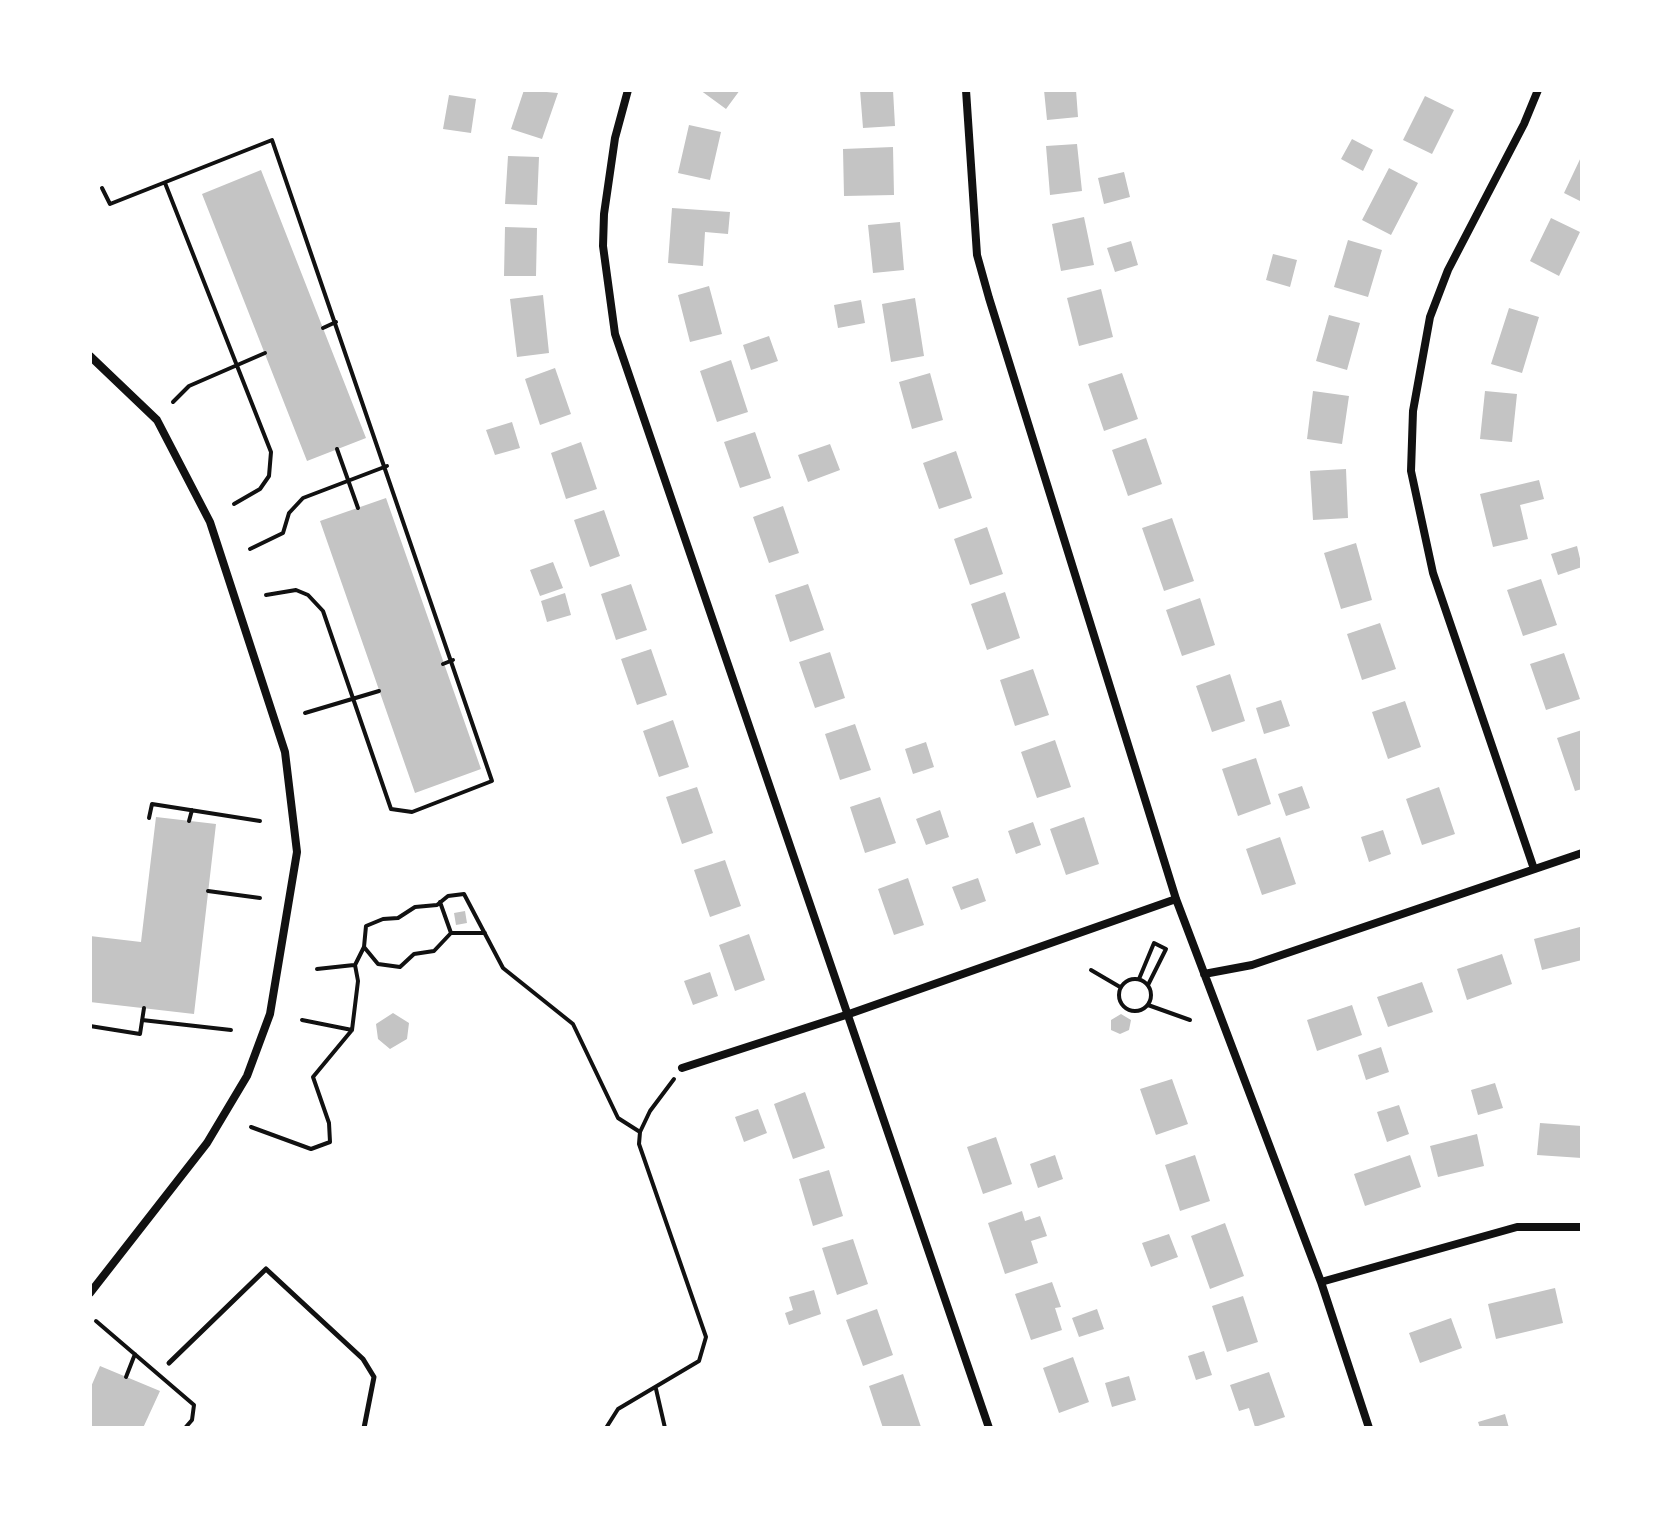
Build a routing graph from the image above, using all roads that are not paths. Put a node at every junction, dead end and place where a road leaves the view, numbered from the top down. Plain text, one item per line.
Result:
1 (628, 90) edge
2 (966, 90) edge
3 (1538, 90) edge
4 (90, 356) edge
5 (1582, 853) edge
6 (1534, 869) junction
7 (1176, 899) junction
8 (1204, 974) junction
9 (849, 1014) junction
10 (682, 1068) road end
11 (1582, 1227) edge
12 (1321, 1282) junction
13 (90, 1293) edge
14 (169, 1363) dead end
15 (364, 1428) edge
16 (989, 1428) edge
17 (1369, 1428) edge

1 - 9 street
2 - 7 street
3 - 6 street
4 - 13 street
5 - 6 street
6 - 8 street
7 - 8 street
7 - 9 street
8 - 12 street
9 - 10 street
9 - 16 street
11 - 12 street
12 - 17 street
14 - 15 lane

